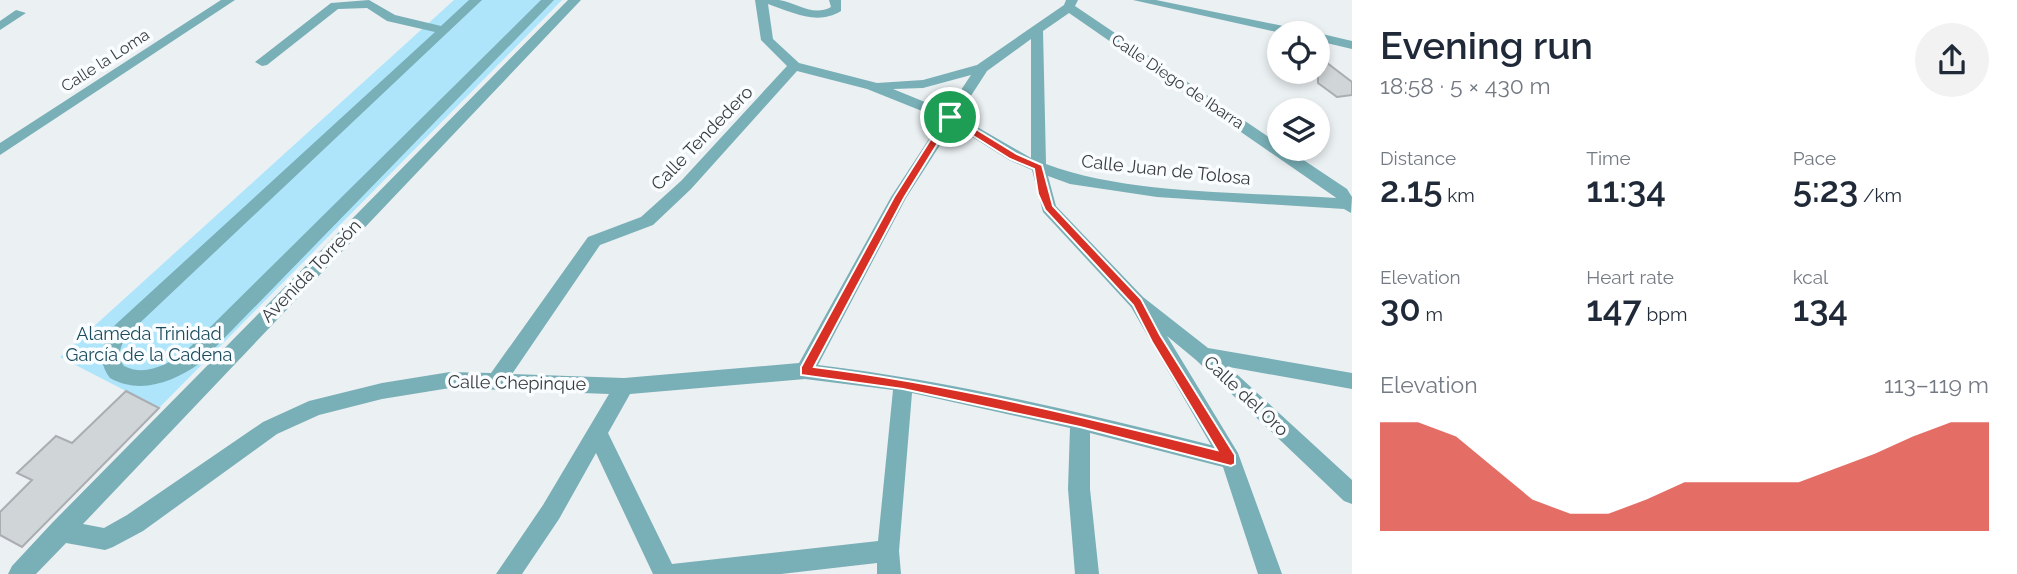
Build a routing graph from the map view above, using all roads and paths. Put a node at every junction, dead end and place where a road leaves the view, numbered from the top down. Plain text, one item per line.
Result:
1 (229, 0) edge
2 (476, 0) edge
3 (548, 0) edge
4 (575, 0) edge
5 (761, 0) edge
6 (768, 0) edge
7 (835, 0) edge
8 (1139, 0) edge
9 (372, 2) edge
10 (1071, 3) edge
11 (0, 8) edge
12 (0, 26) edge
13 (1267, 27) edge
14 (444, 30) junction
15 (1037, 31) junction
16 (1330, 40) edge
17 (1352, 45) edge
18 (262, 62) dead end
19 (794, 66) junction
20 (982, 68) junction
21 (872, 86) junction
22 (950, 117) junction
23 (0, 150) edge
24 (1039, 167) junction
25 (1351, 205) edge
26 (1137, 302) junction
27 (1203, 355) junction
28 (806, 371) junction
29 (1352, 381) edge
30 (496, 382) junction
31 (903, 383) junction
32 (624, 386) junction
33 (1080, 421) junction
34 (597, 432) junction
35 (1231, 460) junction
36 (1352, 494) edge
37 (60, 531) junction
38 (888, 563) edge
39 (20, 574) edge
40 (508, 574) edge
41 (666, 574) edge
42 (676, 574) edge
43 (1087, 574) edge
44 (1269, 574) edge

1 - 23 street, Calle la Loma
2 - 14 street
3 - 14 street
4 - 37 street, Avenida Torreón
5 - 19 street
6 - 7 street
8 - 13 street
9 - 14 street
9 - 18 street
10 - 15 street
10 - 25 street, Calle Diego de Ibarra
11 - 12 street
15 - 20 street
15 - 24 street
16 - 17 street
19 - 21 street
19 - 30 street, Calle Tendedero
20 - 21 street
20 - 22 street
21 - 22 street, Calle Juan de Tolosa
22 - 24 street, Calle Juan de Tolosa
22 - 28 street
24 - 25 street, Calle Juan de Tolosa
24 - 26 street
26 - 27 street, Calle del Oro
26 - 35 street
27 - 29 street
27 - 36 street, Calle del Oro
28 - 31 street, Calle Chepinque
28 - 32 street, Calle Chepinque
30 - 32 street, Calle Chepinque
30 - 37 street, Calle Chepinque
31 - 33 street, Calle Chepinque
31 - 38 street
32 - 34 street
33 - 35 street, Calle Chepinque
33 - 43 street
34 - 40 street
34 - 41 street
35 - 44 street
37 - 39 street, Avenida Torreón
38 - 42 street

